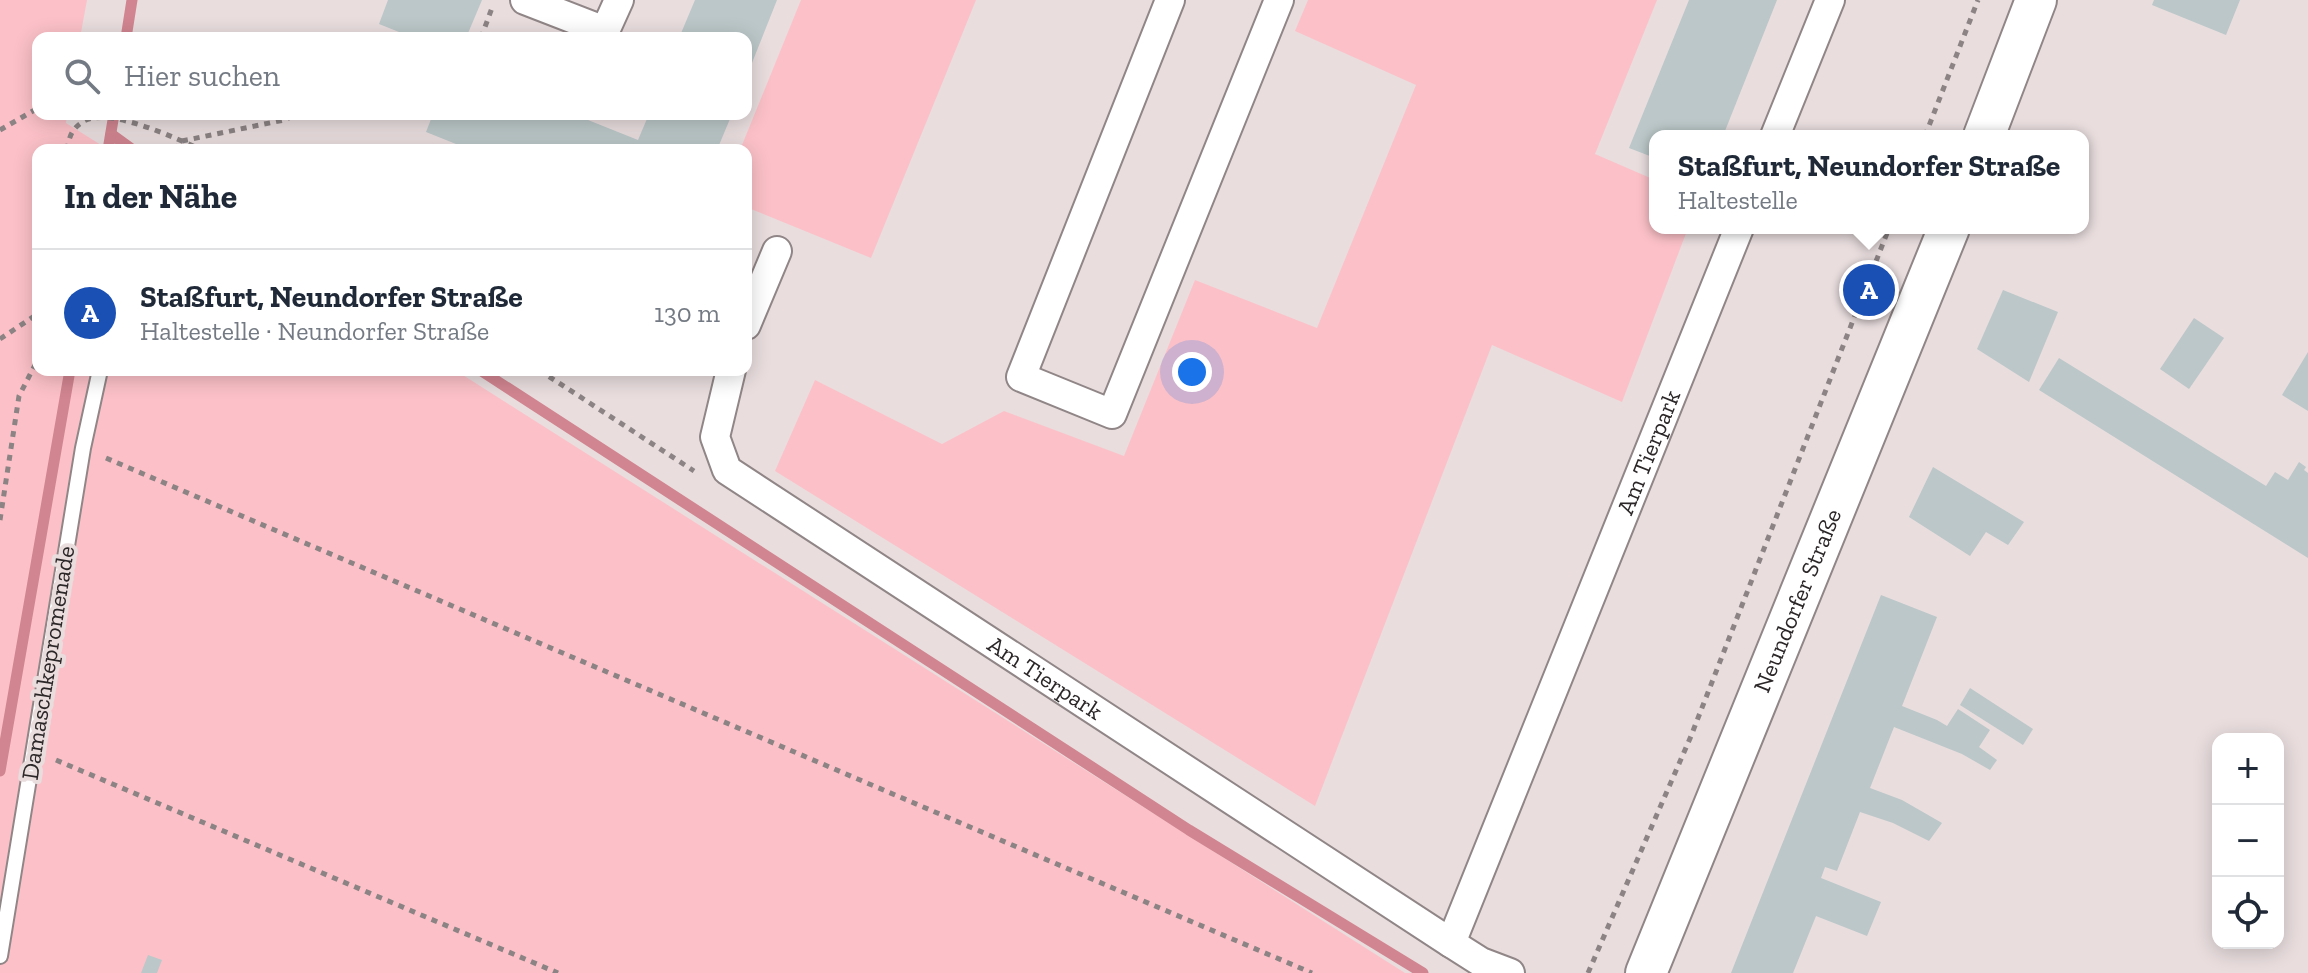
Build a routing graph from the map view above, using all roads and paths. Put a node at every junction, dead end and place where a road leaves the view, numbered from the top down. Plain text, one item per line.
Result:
1 (495, 0) edge
2 (525, 0) edge
3 (619, 0) edge
4 (1170, 0) edge
5 (1279, 0) edge
6 (1830, 0) edge
7 (1978, 0) edge
8 (2036, 0) edge
9 (483, 32) edge
10 (32, 111) edge
11 (83, 120) edge
12 (115, 120) edge
13 (284, 120) edge
14 (0, 130) edge
15 (1777, 130) edge
16 (1927, 130) edge
17 (1986, 130) edge
18 (182, 141) junction
19 (68, 144) edge
20 (179, 144) edge
21 (189, 144) edge
22 (1737, 234) edge
23 (1887, 234) edge
24 (1947, 234) edge
25 (777, 251) dead end
26 (752, 311) edge
27 (32, 318) edge
28 (0, 339) edge
29 (32, 371) edge
30 (99, 376) edge
31 (730, 376) edge
32 (83, 448) junction
33 (0, 520) edge
34 (33, 750) junction
35 (1451, 943) junction
36 (0, 956) edge
37 (558, 973) edge
38 (1312, 973) edge
39 (1510, 973) edge
40 (1588, 973) edge
41 (1646, 973) edge

1 - 9 path
2 - 3 street
4 - 5 street
6 - 15 street
7 - 16 path
8 - 17 main road
10 - 14 path
11 - 19 path
12 - 18 path
13 - 18 path
18 - 20 path
18 - 21 path
22 - 35 street, Am Tierpark
23 - 40 path
24 - 41 main road, Neundorfer Straße
25 - 26 street
27 - 28 path
29 - 33 path
30 - 32 lane, Damaschkepromenade
31 - 35 street, Am Tierpark
32 - 34 lane, Damaschkepromenade
32 - 38 path
34 - 36 lane, Damaschkepromenade
34 - 37 path
35 - 39 street, Am Tierpark

